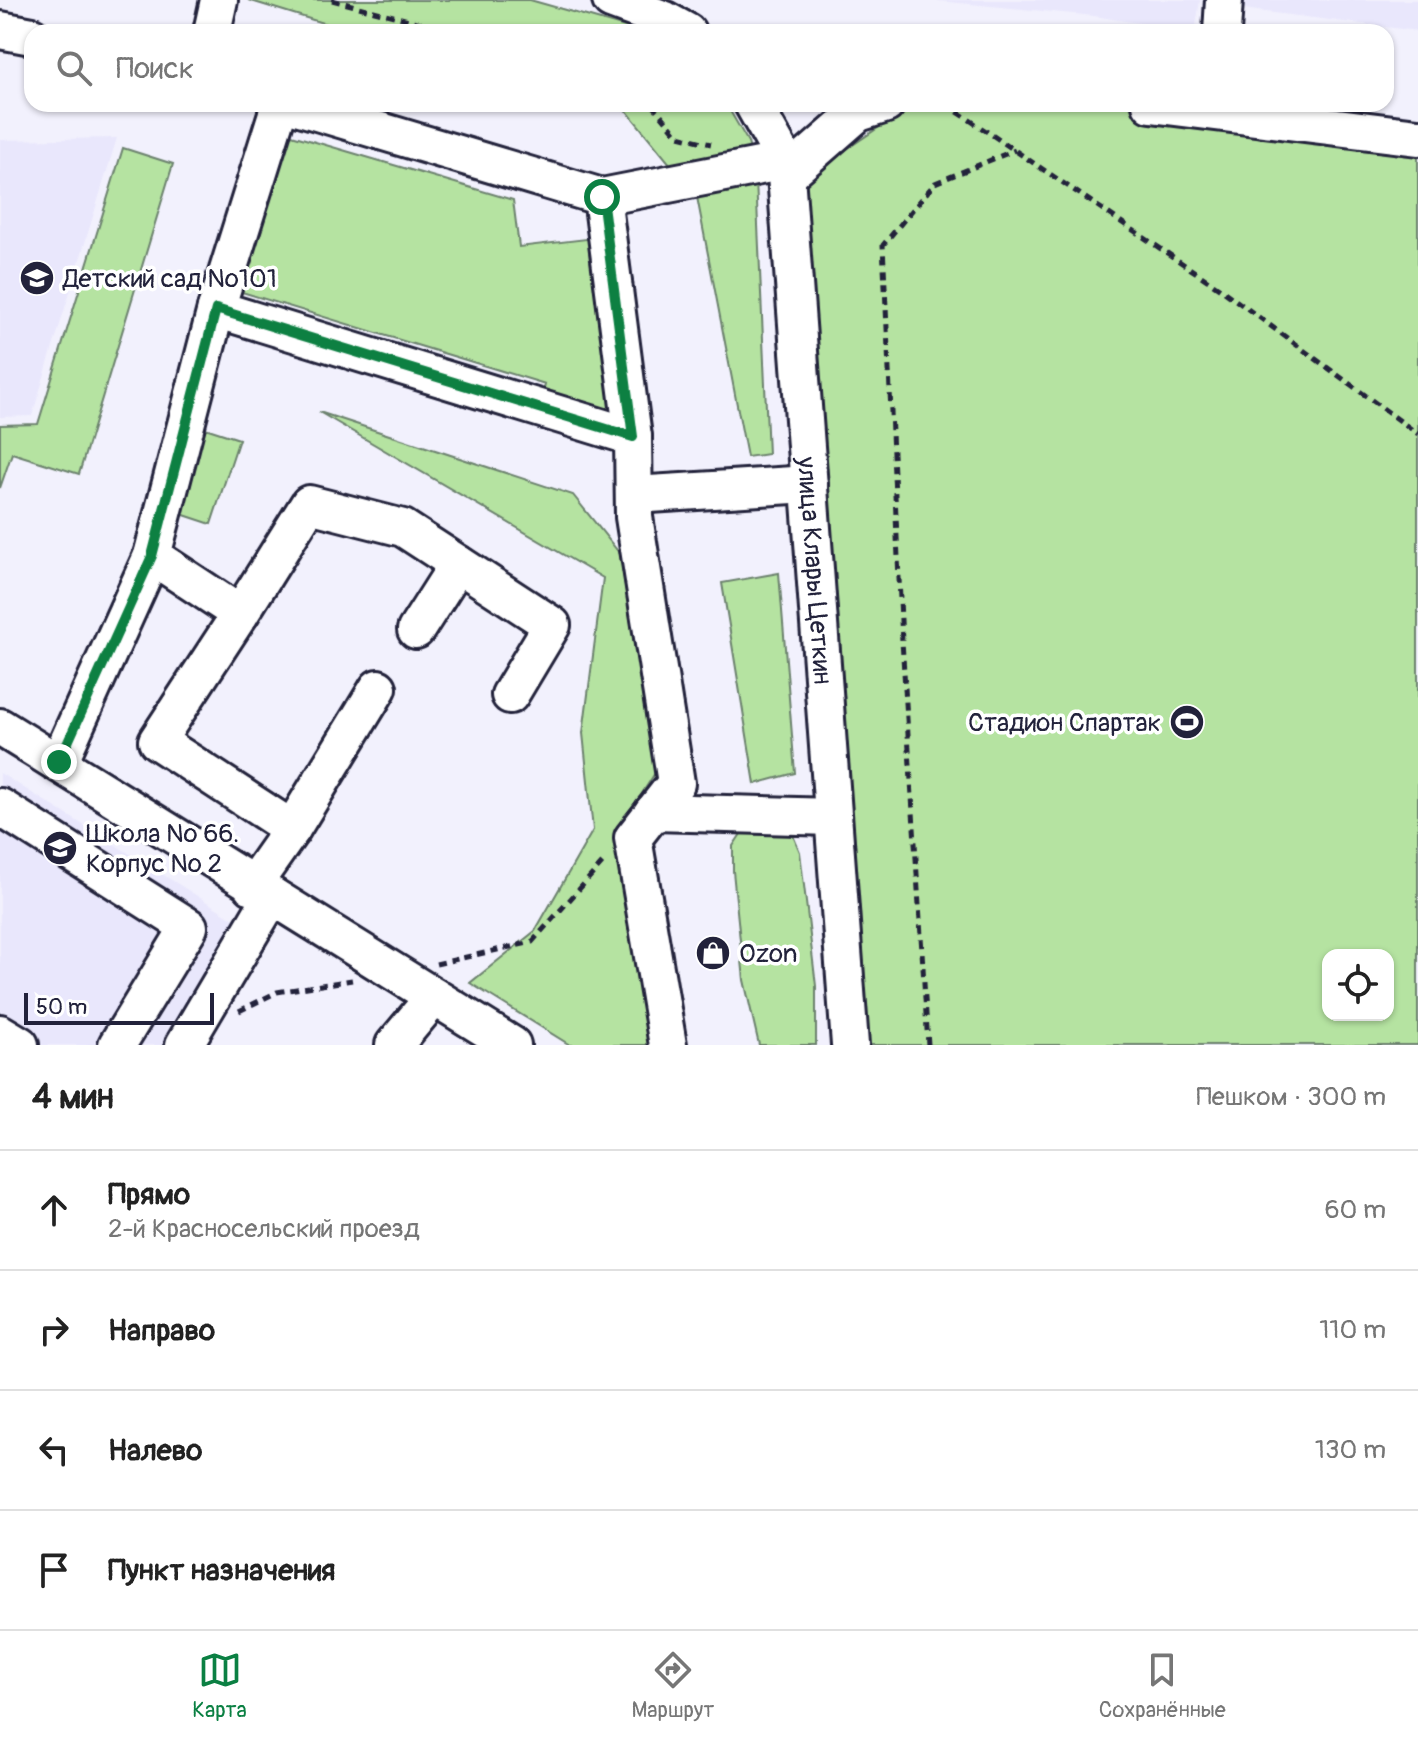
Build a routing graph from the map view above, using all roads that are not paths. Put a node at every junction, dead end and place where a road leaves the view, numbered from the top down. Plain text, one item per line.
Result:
1 (219, 0) edge
2 (611, 0) edge
3 (1224, 0) edge
4 (673, 17) edge
5 (214, 24) edge
6 (1222, 24) edge
7 (0, 30) edge
8 (24, 34) edge
9 (278, 112) edge
10 (317, 112) edge
11 (757, 112) edge
12 (861, 112) edge
13 (1244, 112) edge
14 (1418, 137) edge
15 (786, 168) junction
16 (602, 197) junction
17 (216, 309) junction
18 (633, 437) junction
19 (809, 484) junction
20 (634, 495) junction
21 (152, 556) junction
22 (458, 564) junction
23 (240, 614) junction
24 (416, 630) dead end
25 (378, 688) dead end
26 (510, 695) dead end
27 (0, 727) edge
28 (59, 762) junction
29 (0, 807) edge
30 (653, 812) junction
31 (833, 817) junction
32 (292, 829) junction
33 (262, 891) junction
34 (434, 997) junction
35 (0, 1033) edge
36 (20, 1045) edge
37 (117, 1045) edge
38 (184, 1045) edge
39 (394, 1045) edge
40 (512, 1045) edge
41 (668, 1045) edge
42 (850, 1045) edge

1 - 5 street
2 - 4 street
3 - 6 street
7 - 8 street
9 - 17 street
10 - 16 street
11 - 15 street, улица Клары Цеткин
12 - 15 street
13 - 14 street
15 - 16 street
15 - 19 street, улица Клары Цеткин
16 - 18 street
17 - 18 street
17 - 21 street
18 - 20 street
19 - 20 street
19 - 31 street, улица Клары Цеткин
20 - 30 street
21 - 23 street
21 - 28 street
22 - 23 street
22 - 24 street
22 - 26 street
23 - 32 street
25 - 32 street
27 - 28 street
28 - 33 street
29 - 37 street
30 - 31 street
30 - 41 street
31 - 42 street, улица Клары Цеткин
32 - 33 street
33 - 34 street
33 - 38 street
34 - 39 street
34 - 40 street
35 - 36 street

